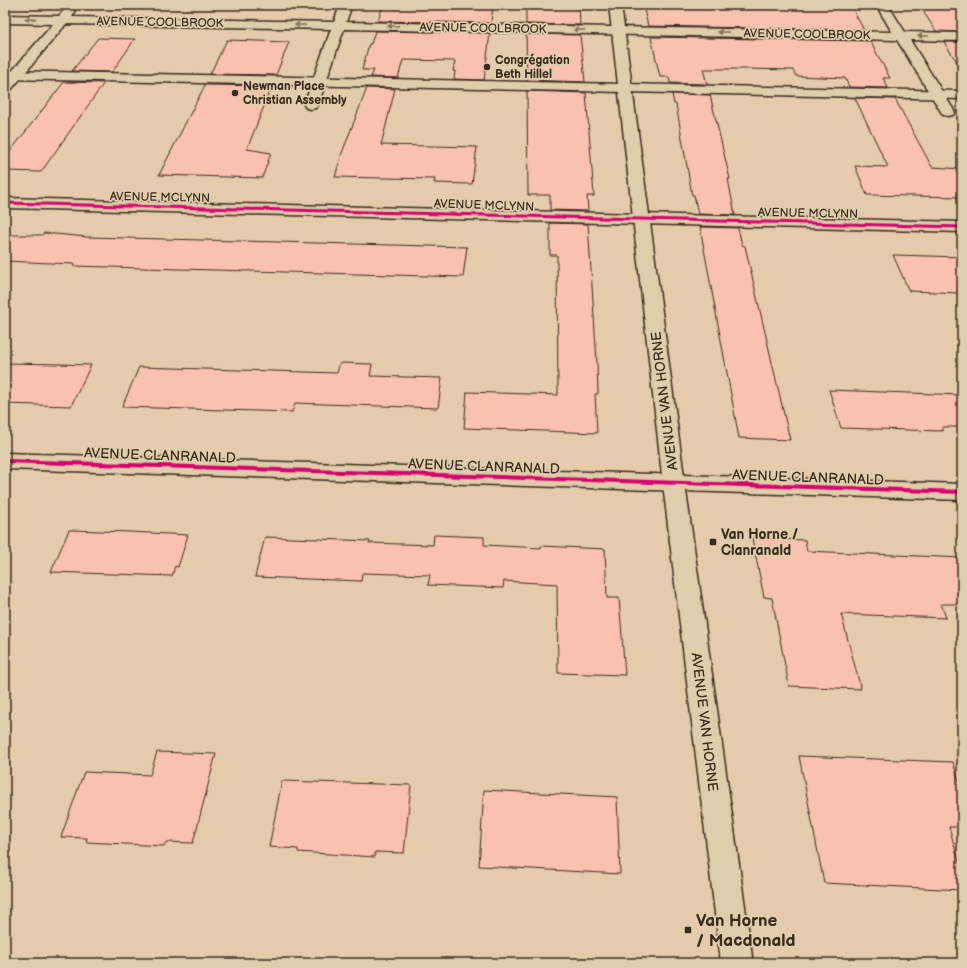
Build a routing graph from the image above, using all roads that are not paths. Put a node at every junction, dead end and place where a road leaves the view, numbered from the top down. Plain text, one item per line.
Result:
1 (75, 5) edge
2 (346, 5) edge
3 (615, 5) edge
4 (882, 5) edge
5 (5, 19) edge
6 (63, 20) junction
7 (339, 26) junction
8 (618, 30) junction
9 (900, 36) junction
10 (962, 37) edge
11 (11, 75) edge
12 (319, 81) junction
13 (5, 88) edge
14 (626, 88) junction
15 (936, 94) junction
16 (962, 94) edge
17 (311, 105) dead end
18 (948, 112) dead end
19 (5, 203) edge
20 (642, 220) junction
21 (962, 227) edge
22 (5, 461) edge
23 (674, 484) junction
24 (962, 492) edge
25 (737, 963) edge

1 - 6 street
2 - 7 street
3 - 8 street, AVENUE VAN HORNE
4 - 9 street
6 -> 5 street, AVENUE COOLBROOK
7 -> 6 street, AVENUE COOLBROOK
6 - 11 street
8 -> 7 street, AVENUE COOLBROOK
7 - 12 street
9 -> 8 street, AVENUE COOLBROOK
8 - 14 street, AVENUE VAN HORNE
10 -> 9 street, AVENUE COOLBROOK
9 - 15 street
11 - 12 lane
11 - 13 street
12 - 14 lane
12 - 17 street
14 - 15 lane
14 - 20 street, AVENUE VAN HORNE
15 - 16 lane
15 - 18 street
19 - 20 street, AVENUE MCLYNN
20 - 21 street, AVENUE MCLYNN
20 - 23 street, AVENUE VAN HORNE
22 - 23 street, AVENUE CLANRANALD
23 - 24 street, AVENUE CLANRANALD
23 - 25 street, AVENUE VAN HORNE

